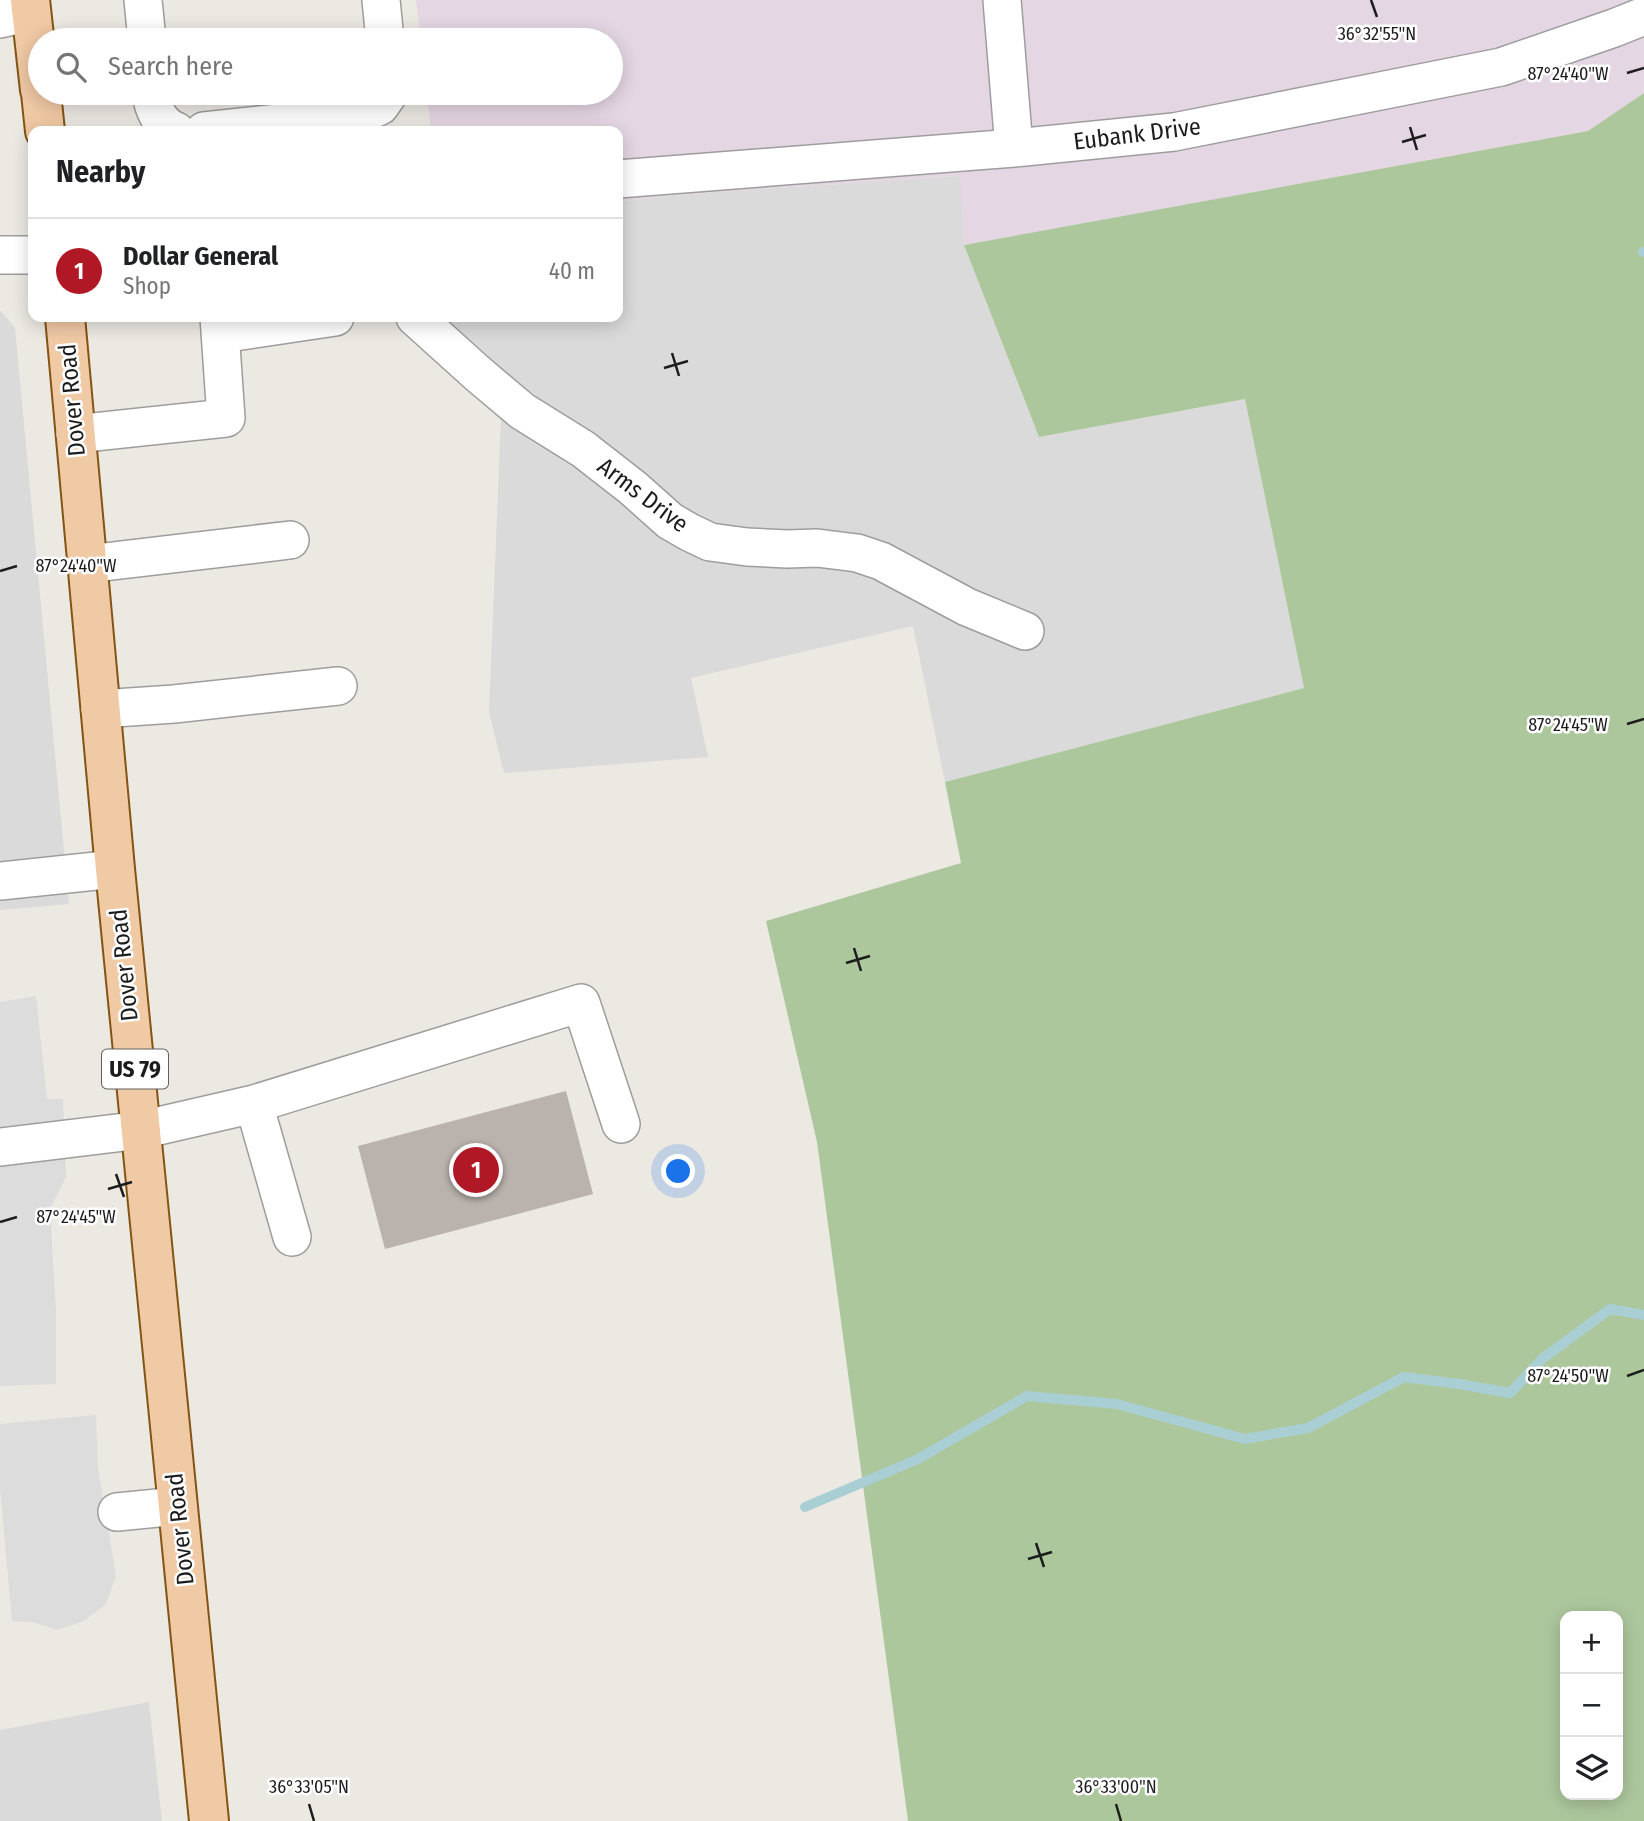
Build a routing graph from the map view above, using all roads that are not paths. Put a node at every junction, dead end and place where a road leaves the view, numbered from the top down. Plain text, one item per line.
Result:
1 (143, 0) edge
2 (381, 0) edge
3 (1002, 0) edge
4 (21, 10) edge
5 (1644, 16) edge
6 (146, 28) edge
7 (384, 28) edge
8 (28, 40) edge
9 (42, 105) edge
10 (152, 105) edge
11 (372, 113) edge
12 (44, 126) edge
13 (165, 126) edge
14 (251, 126) edge
15 (1014, 148) junction
16 (623, 179) edge
17 (0, 255) edge
18 (28, 255) edge
19 (65, 322) edge
20 (263, 322) edge
21 (421, 322) edge
22 (220, 325) edge
23 (75, 435) junction
24 (290, 540) dead end
25 (88, 564) junction
26 (1025, 631) dead end
27 (338, 686) dead end
28 (100, 709) junction
29 (115, 869) junction
30 (0, 881) edge
31 (254, 1104) junction
32 (621, 1124) dead end
33 (141, 1130) junction
34 (1, 1147) edge
35 (292, 1237) dead end
36 (178, 1506) junction
37 (117, 1512) dead end
38 (209, 1821) edge

1 - 6 street
2 - 7 street
3 - 15 street
4 - 8 main road
5 - 15 street, Eubank Drive
9 - 12 main road
10 - 13 street
11 - 14 street
15 - 16 street, Eubank Drive
17 - 18 street
19 - 23 main road, Dover Road / US 79
20 - 22 street
21 - 26 street, Arms Drive
22 - 23 street
23 - 25 main road, Dover Road / US 79
24 - 25 street
25 - 28 main road, Dover Road / US 79
27 - 28 street
28 - 29 main road, Dover Road / US 79
29 - 30 street
29 - 33 main road, Dover Road / US 79
31 - 32 street
31 - 33 street
31 - 35 street
33 - 34 street
33 - 36 main road, Dover Road / US 79
36 - 37 street
36 - 38 main road, Dover Road / US 79

